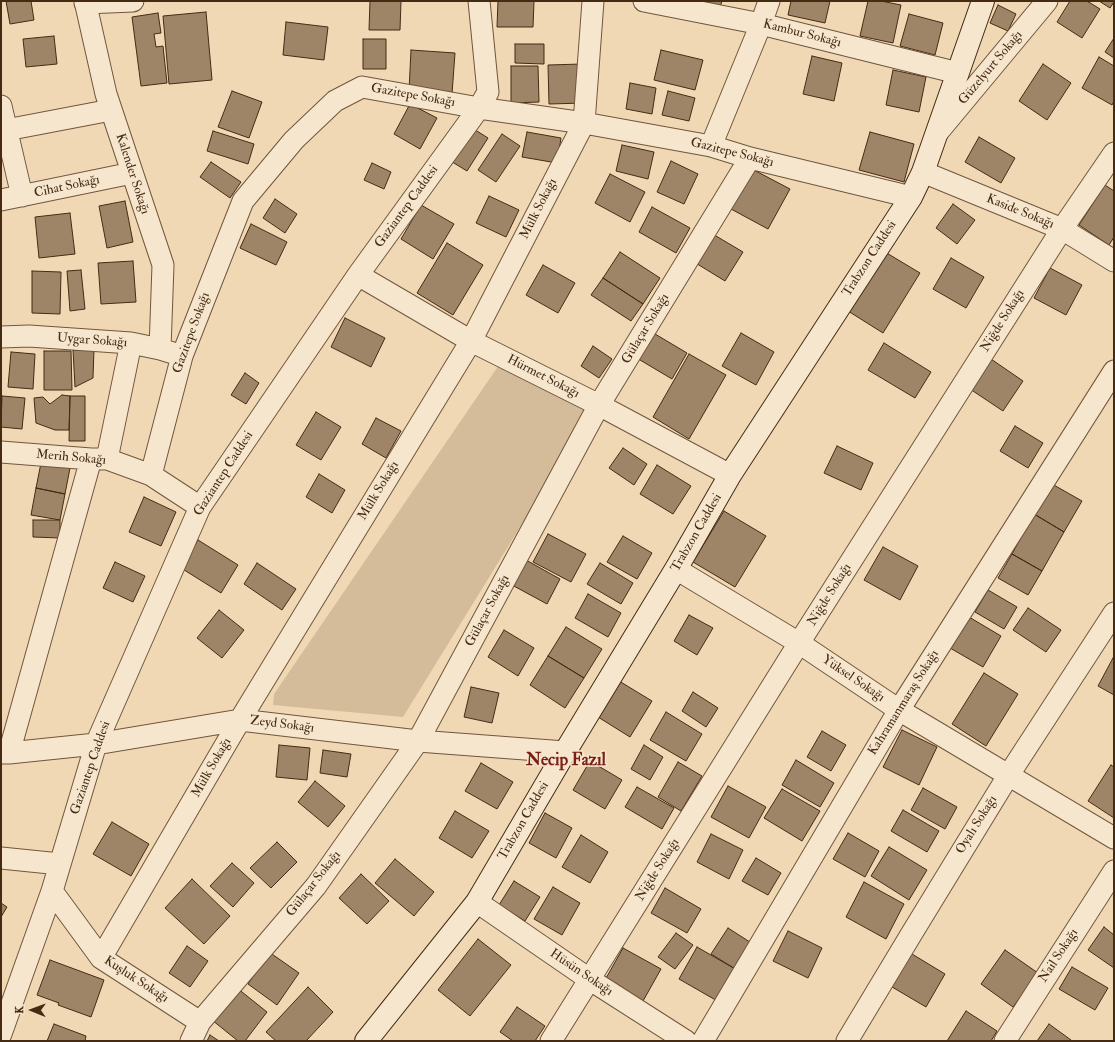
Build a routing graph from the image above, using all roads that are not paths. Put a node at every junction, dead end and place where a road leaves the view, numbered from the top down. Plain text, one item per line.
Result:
1 (133, 1) edge
2 (479, 1) edge
3 (593, 1) edge
4 (644, 1) edge
5 (769, 1) edge
6 (983, 1) edge
7 (1047, 1) edge
8 (85, 2) edge
9 (761, 24) junction
10 (958, 73) junction
11 (1, 106) edge
12 (479, 108) junction
13 (111, 110) junction
14 (584, 123) junction
15 (4, 131) edge
16 (935, 136) junction
17 (711, 146) junction
18 (1114, 153) edge
19 (750, 158) junction
20 (923, 172) junction
21 (132, 173) junction
22 (22, 196) junction
23 (911, 197) junction
24 (1, 200) edge
25 (1062, 229) junction
26 (1114, 261) edge
27 (358, 275) junction
28 (1, 337) edge
29 (471, 341) junction
30 (131, 343) junction
31 (160, 349) junction
32 (182, 356) junction
33 (1114, 371) edge
34 (599, 405) junction
35 (1, 452) edge
36 (99, 459) junction
37 (151, 475) junction
38 (730, 475) junction
39 (200, 507) junction
40 (676, 569) junction
41 (1114, 614) edge
42 (800, 643) junction
43 (899, 710) junction
44 (240, 720) junction
45 (418, 741) junction
46 (96, 744) junction
47 (565, 752) junction
48 (5, 753) edge
49 (1008, 776) junction
50 (1114, 838) edge
51 (1, 858) edge
52 (60, 864) junction
53 (1114, 871) edge
54 (52, 891) junction
55 (477, 902) junction
56 (101, 958) junction
57 (589, 979) junction
58 (200, 1022) junction
59 (1, 1034) edge
60 (191, 1041) edge
61 (366, 1041) edge
62 (551, 1041) edge
63 (686, 1041) edge
64 (704, 1041) edge
65 (847, 1041) edge
66 (1005, 1041) edge

1 - 8 street
2 - 12 street, Gaziantep Caddesi
3 - 14 street, Mülk Sokağı
4 - 9 street, Kambur Sokağı
5 - 9 street
6 - 10 main road, Trabzon Caddesi
7 - 16 street, Güzelyurt Sokağı
8 - 13 street, Kalender Sokağı
9 - 10 street, Kambur Sokağı
9 - 17 street
10 - 16 main road, Trabzon Caddesi
11 - 15 street
12 - 14 street, Gazitepe Sokağı
12 - 27 street, Gaziantep Caddesi
12 - 32 street, Gazitepe Sokağı
13 - 15 street
13 - 21 street, Kalender Sokağı
14 - 17 street, Gazitepe Sokağı
14 - 29 street, Mülk Sokağı
15 - 22 street
16 - 20 main road, Trabzon Caddesi
17 - 19 street, Gazitepe Sokağı
18 - 25 street, Niğde Sokağı
19 - 23 street, Gazitepe Sokağı
19 - 34 street, Gülaçar Sokağı
20 - 23 main road, Trabzon Caddesi
20 - 25 street, Kaside Sokağı
21 - 22 street, Cihat Sokağı
21 - 31 street, Kalender Sokağı
22 - 24 street, Cihat Sokağı
23 - 38 main road, Trabzon Caddesi
25 - 26 street, Kaside Sokağı
25 - 42 street, Niğde Sokağı
27 - 29 street, Hürmet Sokağı
27 - 39 street, Gaziantep Caddesi
28 - 30 street, Uygar Sokağı
29 - 34 street, Hürmet Sokağı
29 - 44 street, Mülk Sokağı
30 - 31 street, Uygar Sokağı
30 - 36 street
31 - 32 street, Uygar Sokağı
32 - 37 street, Gazitepe Sokağı
33 - 43 street, Kahramanmaraş Sokağı
34 - 38 street, Hürmet Sokağı
34 - 45 street, Gülaçar Sokağı
35 - 36 street, Merih Sokağı
36 - 37 street, Merih Sokağı
36 - 48 street
37 - 39 street, Merih Sokağı
38 - 40 main road, Trabzon Caddesi
39 - 46 street, Gaziantep Caddesi
40 - 42 street, Yüksel Sokağı
40 - 47 main road, Trabzon Caddesi
41 - 49 street, Oyalı Sokağı
42 - 43 street, Yüksel Sokağı
42 - 57 street, Niğde Sokağı
43 - 49 street, Yüksel Sokağı
43 - 64 street, Kahramanmaraş Sokağı
44 - 45 street, Zeyd Sokağı
44 - 46 street, Zeyd Sokağı
44 - 56 street, Mülk Sokağı
45 - 47 street, Zeyd Sokağı
45 - 58 street, Gülaçar Sokağı
46 - 48 street, Zeyd Sokağı
46 - 52 street, Gaziantep Caddesi
47 - 55 main road, Trabzon Caddesi
49 - 50 street, Yüksel Sokağı
49 - 65 street, Oyalı Sokağı
51 - 52 street
52 - 54 street, Gaziantep Caddesi
53 - 66 street, Nail Sokağı
54 - 56 street, Kuşluk Sokağı
54 - 59 street, Gaziantep Caddesi
55 - 57 street, Hüsün Sokağı
55 - 61 main road, Trabzon Caddesi
56 - 58 street, Kuşluk Sokağı
57 - 62 street, Niğde Sokağı
57 - 63 street, Hüsün Sokağı
58 - 60 street, Gülaçar Sokağı

